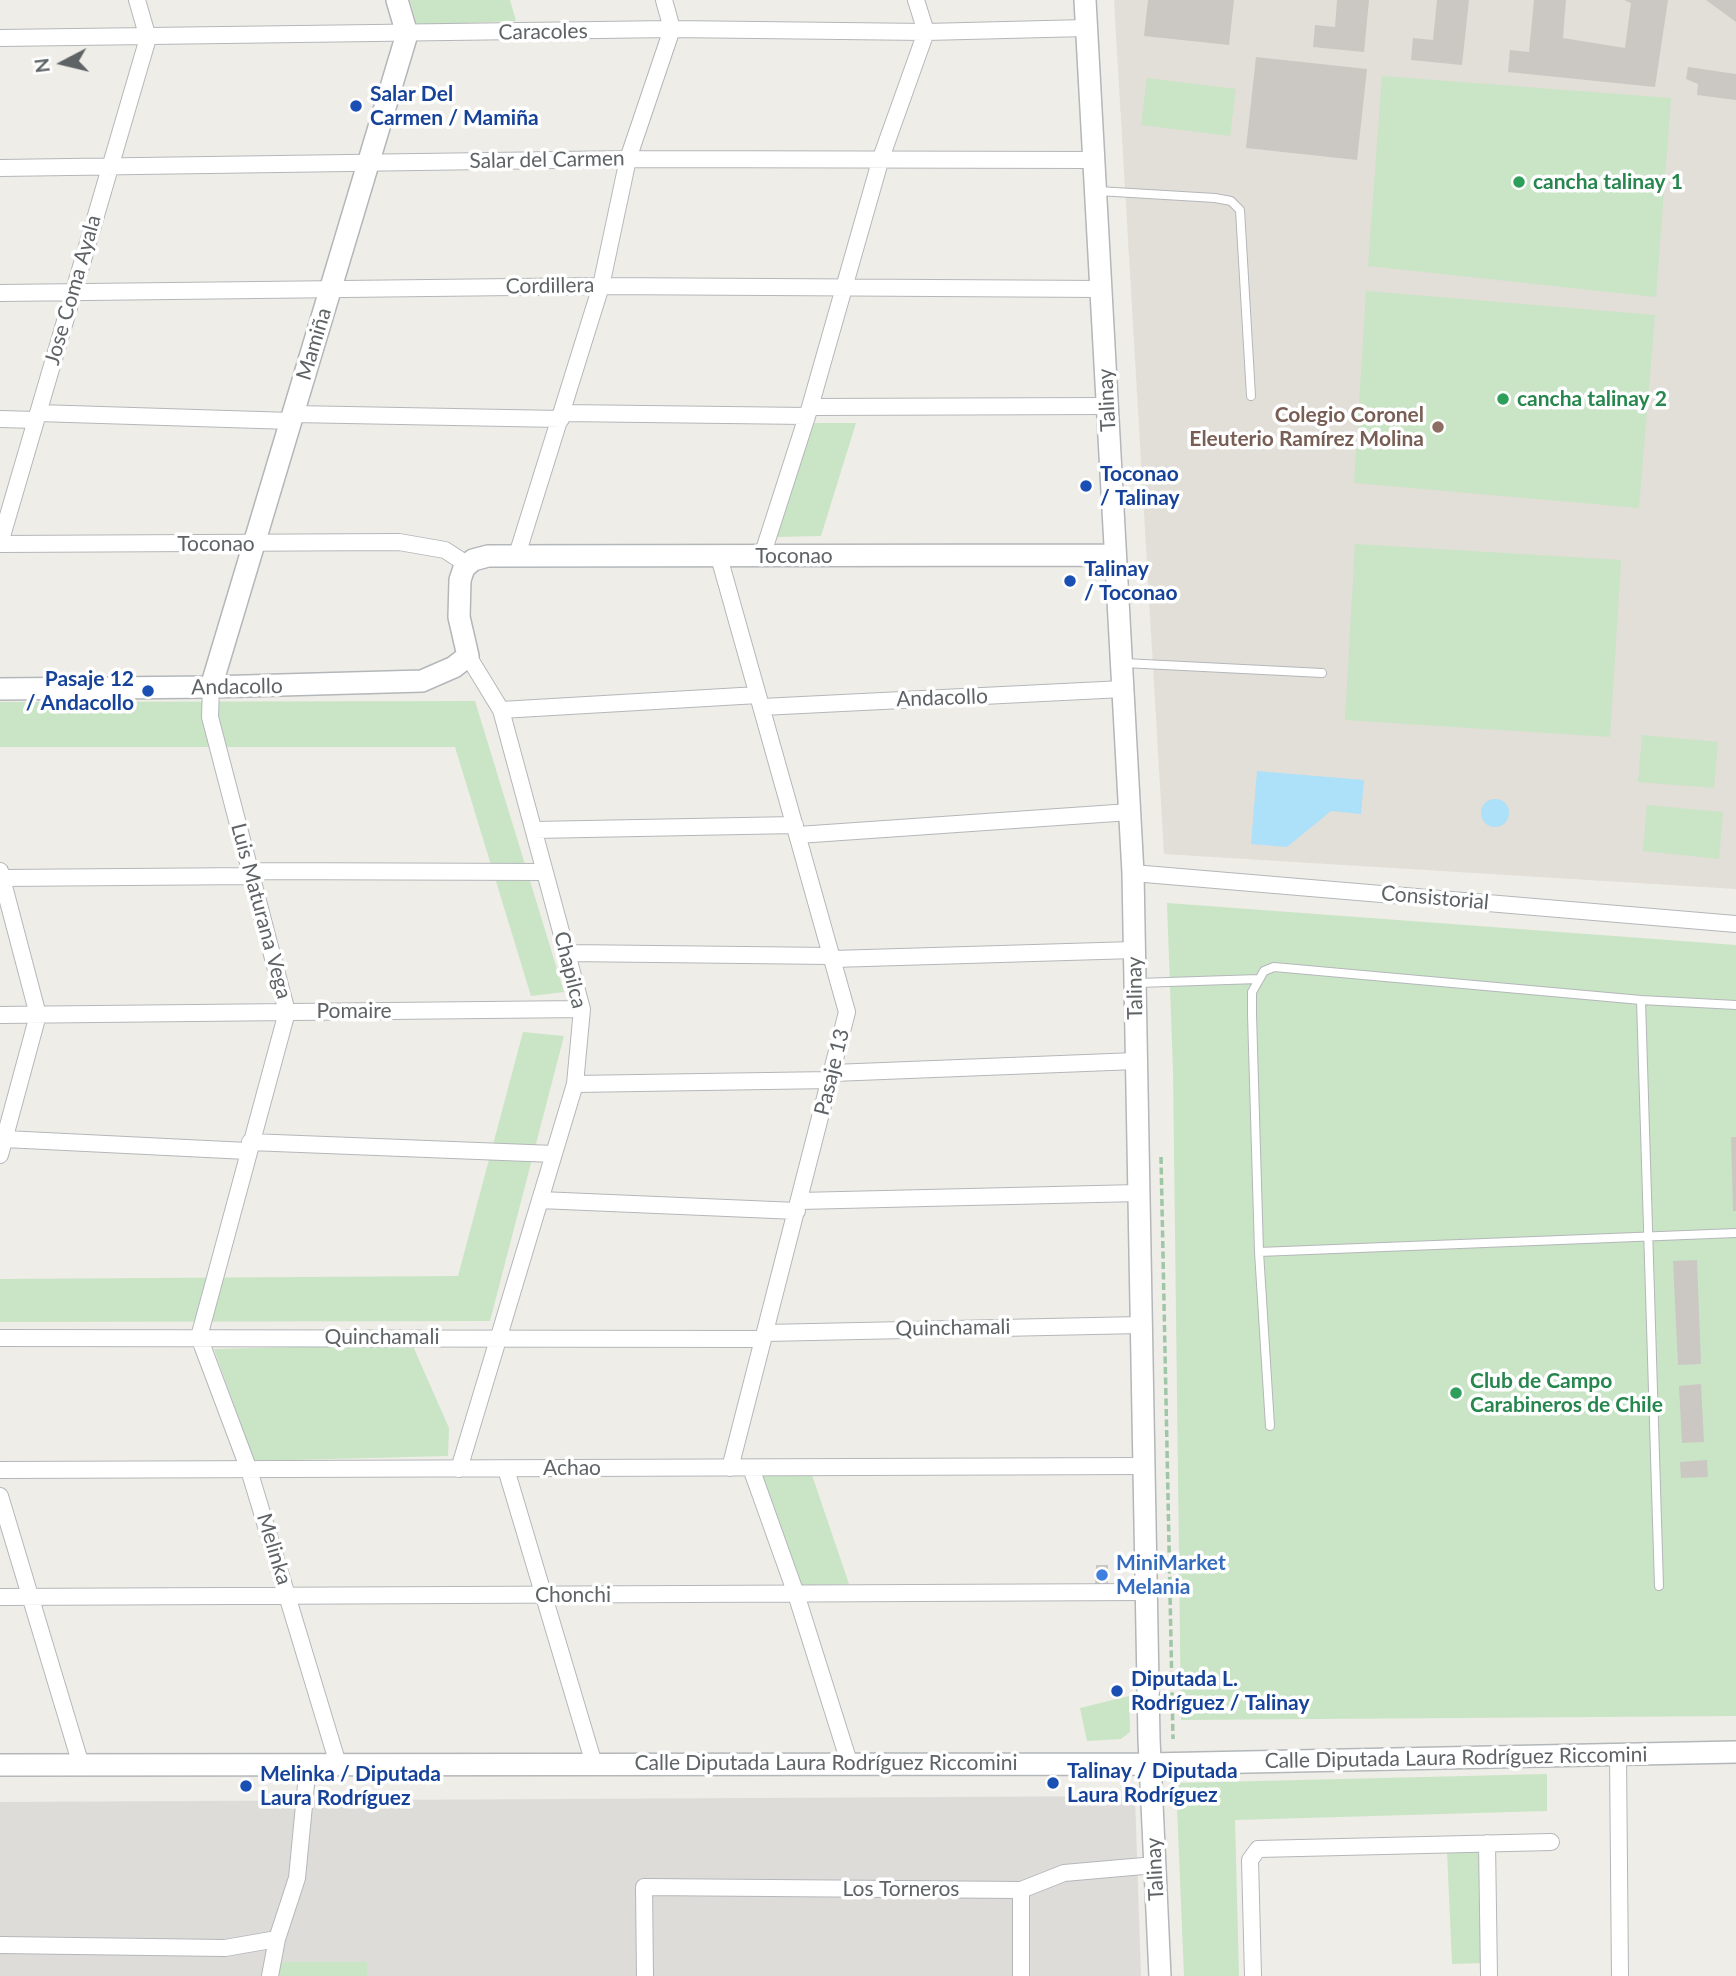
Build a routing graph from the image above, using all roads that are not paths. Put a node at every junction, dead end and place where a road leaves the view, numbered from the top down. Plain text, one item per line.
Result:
1 (137, 0) edge
2 (397, 0) edge
3 (664, 0) edge
4 (916, 0) edge
5 (1085, 0) edge
6 (1086, 28) junction
7 (672, 29) junction
8 (926, 32) junction
9 (407, 34) junction
10 (0, 38) edge
11 (148, 38) junction
12 (881, 158) junction
13 (628, 159) junction
14 (1093, 160) junction
15 (369, 162) junction
16 (110, 167) junction
17 (0, 168) edge
18 (1095, 192) junction
19 (601, 286) junction
20 (844, 287) junction
21 (331, 289) junction
22 (1101, 289) junction
23 (0, 293) edge
24 (72, 294) junction
25 (1251, 396) dead end
26 (1107, 406) junction
27 (808, 412) junction
28 (37, 416) junction
29 (562, 416) junction
30 (292, 417) junction
31 (0, 419) edge
32 (0, 543) edge
33 (254, 544) junction
34 (517, 555) junction
35 (1115, 555) junction
36 (762, 556) junction
37 (719, 557) junction
38 (470, 562) junction
39 (468, 656) junction
40 (1121, 663) junction
41 (1322, 673) dead end
42 (211, 687) junction
43 (0, 689) edge
44 (1123, 689) junction
45 (760, 701) junction
46 (501, 710) junction
47 (1130, 812) junction
48 (534, 830) junction
49 (797, 830) junction
50 (544, 872) junction
51 (252, 873) junction
52 (1133, 873) junction
53 (1, 874) edge
54 (1736, 924) edge
55 (1134, 950) junction
56 (567, 953) junction
57 (833, 958) junction
58 (1258, 979) junction
59 (1135, 983) junction
60 (1641, 1000) junction
61 (1736, 1004) edge
62 (582, 1009) junction
63 (287, 1012) junction
64 (0, 1015) edge
65 (38, 1015) junction
66 (1136, 1061) junction
67 (832, 1076) junction
68 (575, 1084) junction
69 (248, 1146) junction
70 (1, 1150) edge
71 (554, 1154) junction
72 (1139, 1193) junction
73 (540, 1200) junction
74 (798, 1206) junction
75 (1736, 1233) edge
76 (1649, 1235) junction
77 (1259, 1252) junction
78 (1141, 1325) junction
79 (499, 1336) junction
80 (764, 1336) junction
81 (199, 1337) junction
82 (0, 1338) edge
83 (1270, 1426) dead end
84 (1144, 1466) junction
85 (730, 1468) junction
86 (751, 1468) junction
87 (459, 1469) junction
88 (506, 1469) junction
89 (0, 1470) edge
90 (249, 1470) junction
91 (0, 1496) edge
92 (1659, 1586) dead end
93 (1146, 1592) junction
94 (796, 1594) junction
95 (542, 1595) junction
96 (0, 1597) edge
97 (30, 1597) junction
98 (289, 1597) junction
99 (1736, 1752) edge
100 (1618, 1754) junction
101 (849, 1762) junction
102 (308, 1764) junction
103 (338, 1764) junction
104 (594, 1764) junction
105 (1150, 1764) junction
106 (0, 1765) edge
107 (80, 1765) junction
108 (1551, 1842) dead end
109 (1487, 1843) junction
110 (1155, 1865) junction
111 (1021, 1890) junction
112 (277, 1939) junction
113 (0, 1945) edge
114 (270, 1976) edge
115 (645, 1976) edge
116 (1021, 1976) edge
117 (1160, 1976) edge
118 (1253, 1976) edge
119 (1489, 1976) edge
120 (1620, 1976) edge

1 - 11 street
2 - 9 street
3 - 7 street
4 - 8 street
5 - 6 street, Talinay
6 - 8 street, Caracoles
6 - 14 street, Talinay
7 - 8 street, Caracoles
7 - 9 street, Caracoles
7 - 13 street
8 - 12 street
9 - 11 street, Caracoles
9 - 15 street, Mamiña
10 - 11 street, Caracoles
11 - 16 street, Jose Coma Ayala
12 - 13 street, Salar del Carmen
12 - 14 street, Salar del Carmen
12 - 20 street
13 - 15 street, Salar del Carmen
13 - 19 street
14 - 18 street, Talinay
15 - 16 street, Salar del Carmen
15 - 21 street, Mamiña
16 - 17 street, Salar del Carmen
16 - 24 street, Jose Coma Ayala
18 - 22 street, Talinay
18 - 25 lane
19 - 20 street, Cordillera
19 - 21 street, Cordillera
19 - 29 street
20 - 22 street, Cordillera
20 - 27 street
21 - 24 street, Cordillera
21 - 30 street, Mamiña
22 - 26 street, Talinay
23 - 24 street, Cordillera
24 - 28 street, Jose Coma Ayala
26 - 27 street
26 - 35 street, Talinay
27 - 29 street
27 - 36 street
28 - 30 street
28 - 31 street
28 - 32 street, Jose Coma Ayala
29 - 30 street
29 - 34 street
30 - 33 street, Mamiña
32 - 33 street, Toconao
33 - 38 street, Toconao
33 - 42 street, Mamiña
34 - 37 street, Toconao
34 - 38 street, Toconao
35 - 36 street, Toconao
35 - 40 street, Talinay
36 - 37 street, Toconao
37 - 45 street, Pasaje 13
38 - 39 street, Chapilca
39 - 42 street, Andacollo
39 - 46 street, Chapilca
40 - 41 lane
40 - 44 street, Talinay
42 - 43 street, Andacollo
42 - 51 street, Luis Maturana Vega
44 - 45 street, Andacollo
44 - 47 street, Talinay
45 - 46 street, Andacollo
45 - 49 street, Pasaje 13
46 - 48 street, Chapilca
47 - 49 street
47 - 52 street, Talinay
48 - 49 street
48 - 50 street, Chapilca
49 - 57 street, Pasaje 13
50 - 51 street
50 - 56 street, Chapilca
51 - 53 street
51 - 63 street, Luis Maturana Vega
52 - 54 street, Consistorial
52 - 55 street, Talinay
53 - 65 street
55 - 57 street
55 - 59 street, Talinay
56 - 57 street
56 - 62 street, Chapilca
57 - 67 street, Pasaje 13
58 - 59 lane
58 - 60 lane
58 - 77 lane
59 - 66 street, Talinay
60 - 61 lane
60 - 76 lane
62 - 63 street, Pomaire
62 - 68 street, Chapilca
63 - 65 street, Pomaire
63 - 69 street, Luis Maturana Vega
64 - 65 street, Pomaire
65 - 70 street
66 - 67 street
66 - 72 street, Talinay
67 - 68 street
67 - 74 street, Pasaje 13
68 - 71 street, Chapilca
69 - 70 street
69 - 71 street
69 - 81 street, Luis Maturana Vega
71 - 73 street, Chapilca
72 - 74 street
72 - 78 street, Talinay
73 - 74 street
73 - 79 street, Chapilca
74 - 80 street, Pasaje 13
75 - 76 lane
76 - 77 lane
76 - 92 lane
77 - 83 lane
78 - 80 street, Quinchamali
78 - 84 street, Talinay
79 - 80 street, Quinchamali
79 - 81 street, Quinchamali
79 - 87 street, Chapilca
80 - 85 street, Pasaje 13
81 - 82 street, Quinchamali
81 - 90 street, Melinka
84 - 86 street, Achao
84 - 93 street, Talinay
85 - 86 street, Achao
85 - 88 street, Achao
86 - 94 street
87 - 88 street, Achao
87 - 90 street, Achao
88 - 95 street
89 - 90 street, Achao
90 - 98 street, Melinka
91 - 97 street
93 - 94 street, Chonchi
93 - 105 street, Talinay
94 - 95 street, Chonchi
94 - 101 street
95 - 98 street, Chonchi
95 - 104 street
96 - 97 street, Chonchi
97 - 98 street, Chonchi
97 - 107 street
98 - 103 street, Melinka
99 - 100 street, Calle Diputada Laura Rodríguez Riccomini
100 - 105 street, Calle Diputada Laura Rodríguez Riccomini
100 - 120 street
101 - 104 street, Calle Diputada Laura Rodríguez Riccomini
101 - 105 street, Calle Diputada Laura Rodríguez Riccomini
102 - 103 street, Calle Diputada Laura Rodríguez Riccomini
102 - 107 street, Calle Diputada Laura Rodríguez Riccomini
102 - 112 street
103 - 104 street, Calle Diputada Laura Rodríguez Riccomini
105 - 110 street, Talinay
106 - 107 street, Calle Diputada Laura Rodríguez Riccomini
108 - 109 street
109 - 118 street
109 - 119 street
110 - 111 street, Los Torneros
110 - 117 street, Talinay
111 - 115 street, Los Torneros
111 - 116 street
112 - 113 street
112 - 114 street

